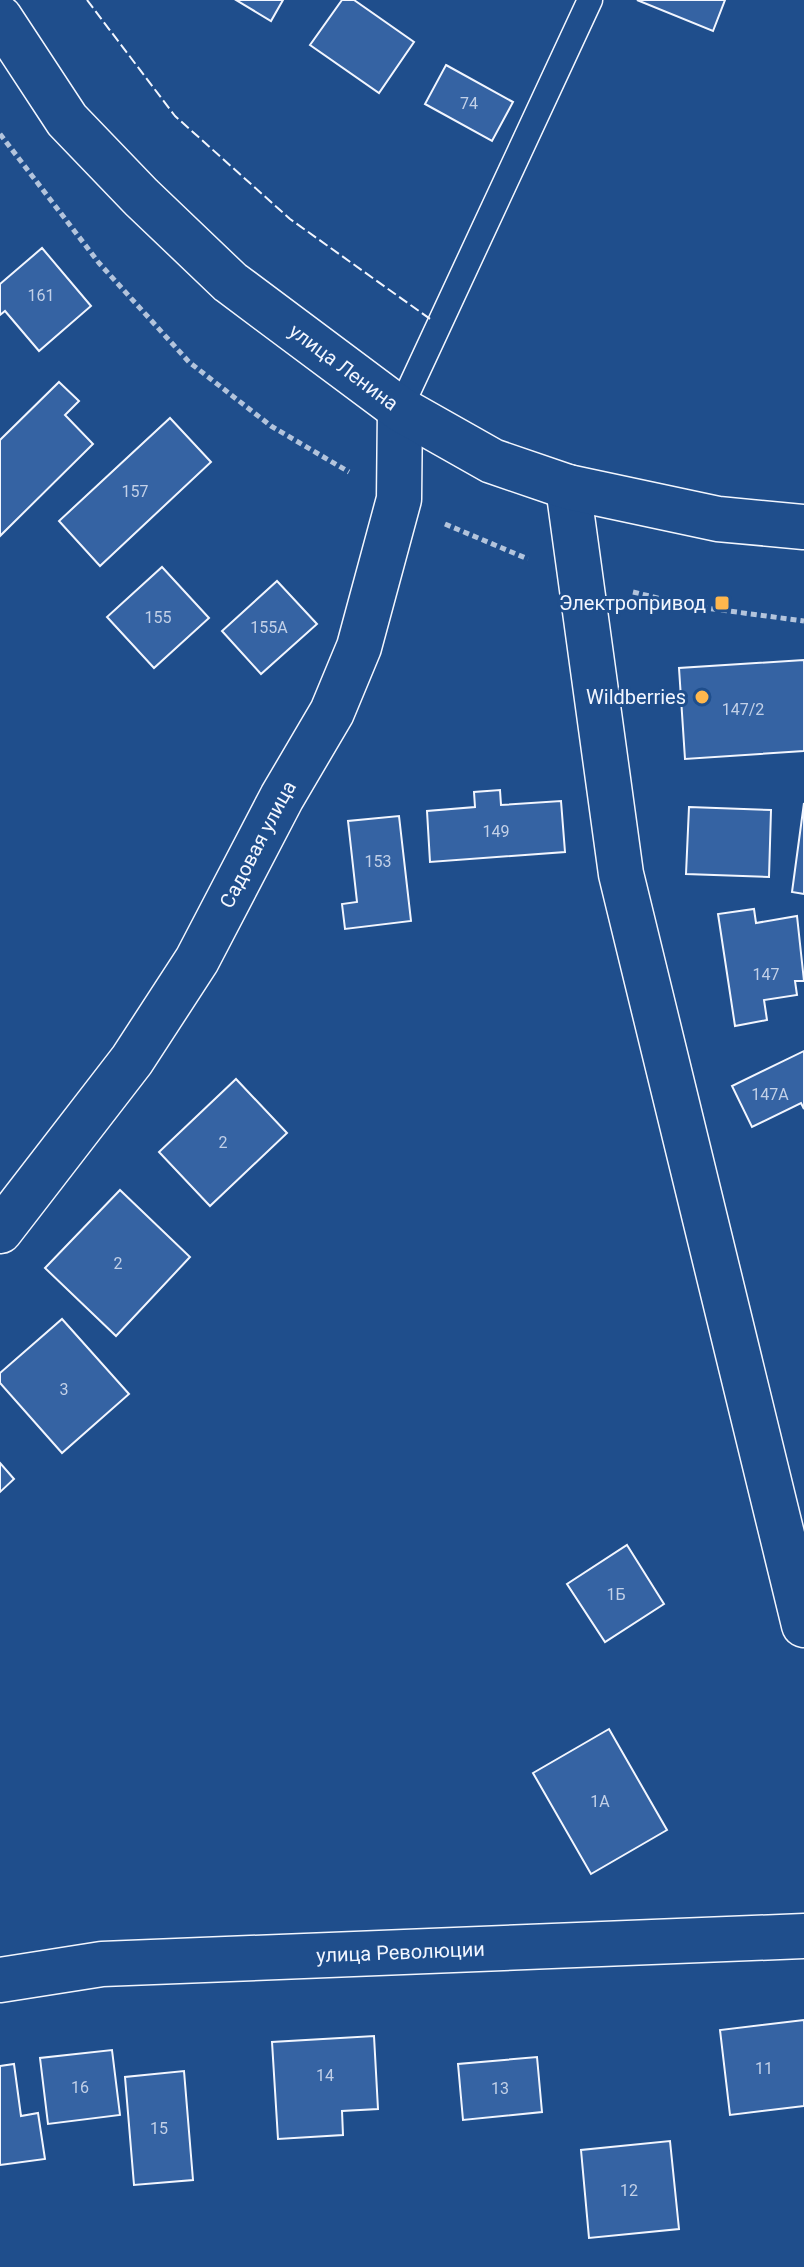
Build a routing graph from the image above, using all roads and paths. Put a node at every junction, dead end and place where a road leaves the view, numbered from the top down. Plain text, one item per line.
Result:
1 (590, 0) edge
2 (0, 18) edge
3 (400, 409) junction
4 (568, 487) junction
5 (804, 527) edge
6 (0, 1231) edge
7 (804, 1625) edge
8 (804, 1936) edge
9 (0, 1980) edge

1 - 3 lane
2 - 3 street, улица Ленина
3 - 4 street, улица Ленина
3 - 6 street, Садовая улица
4 - 5 street, улица Ленина
4 - 7 street
8 - 9 street, улица Революции

